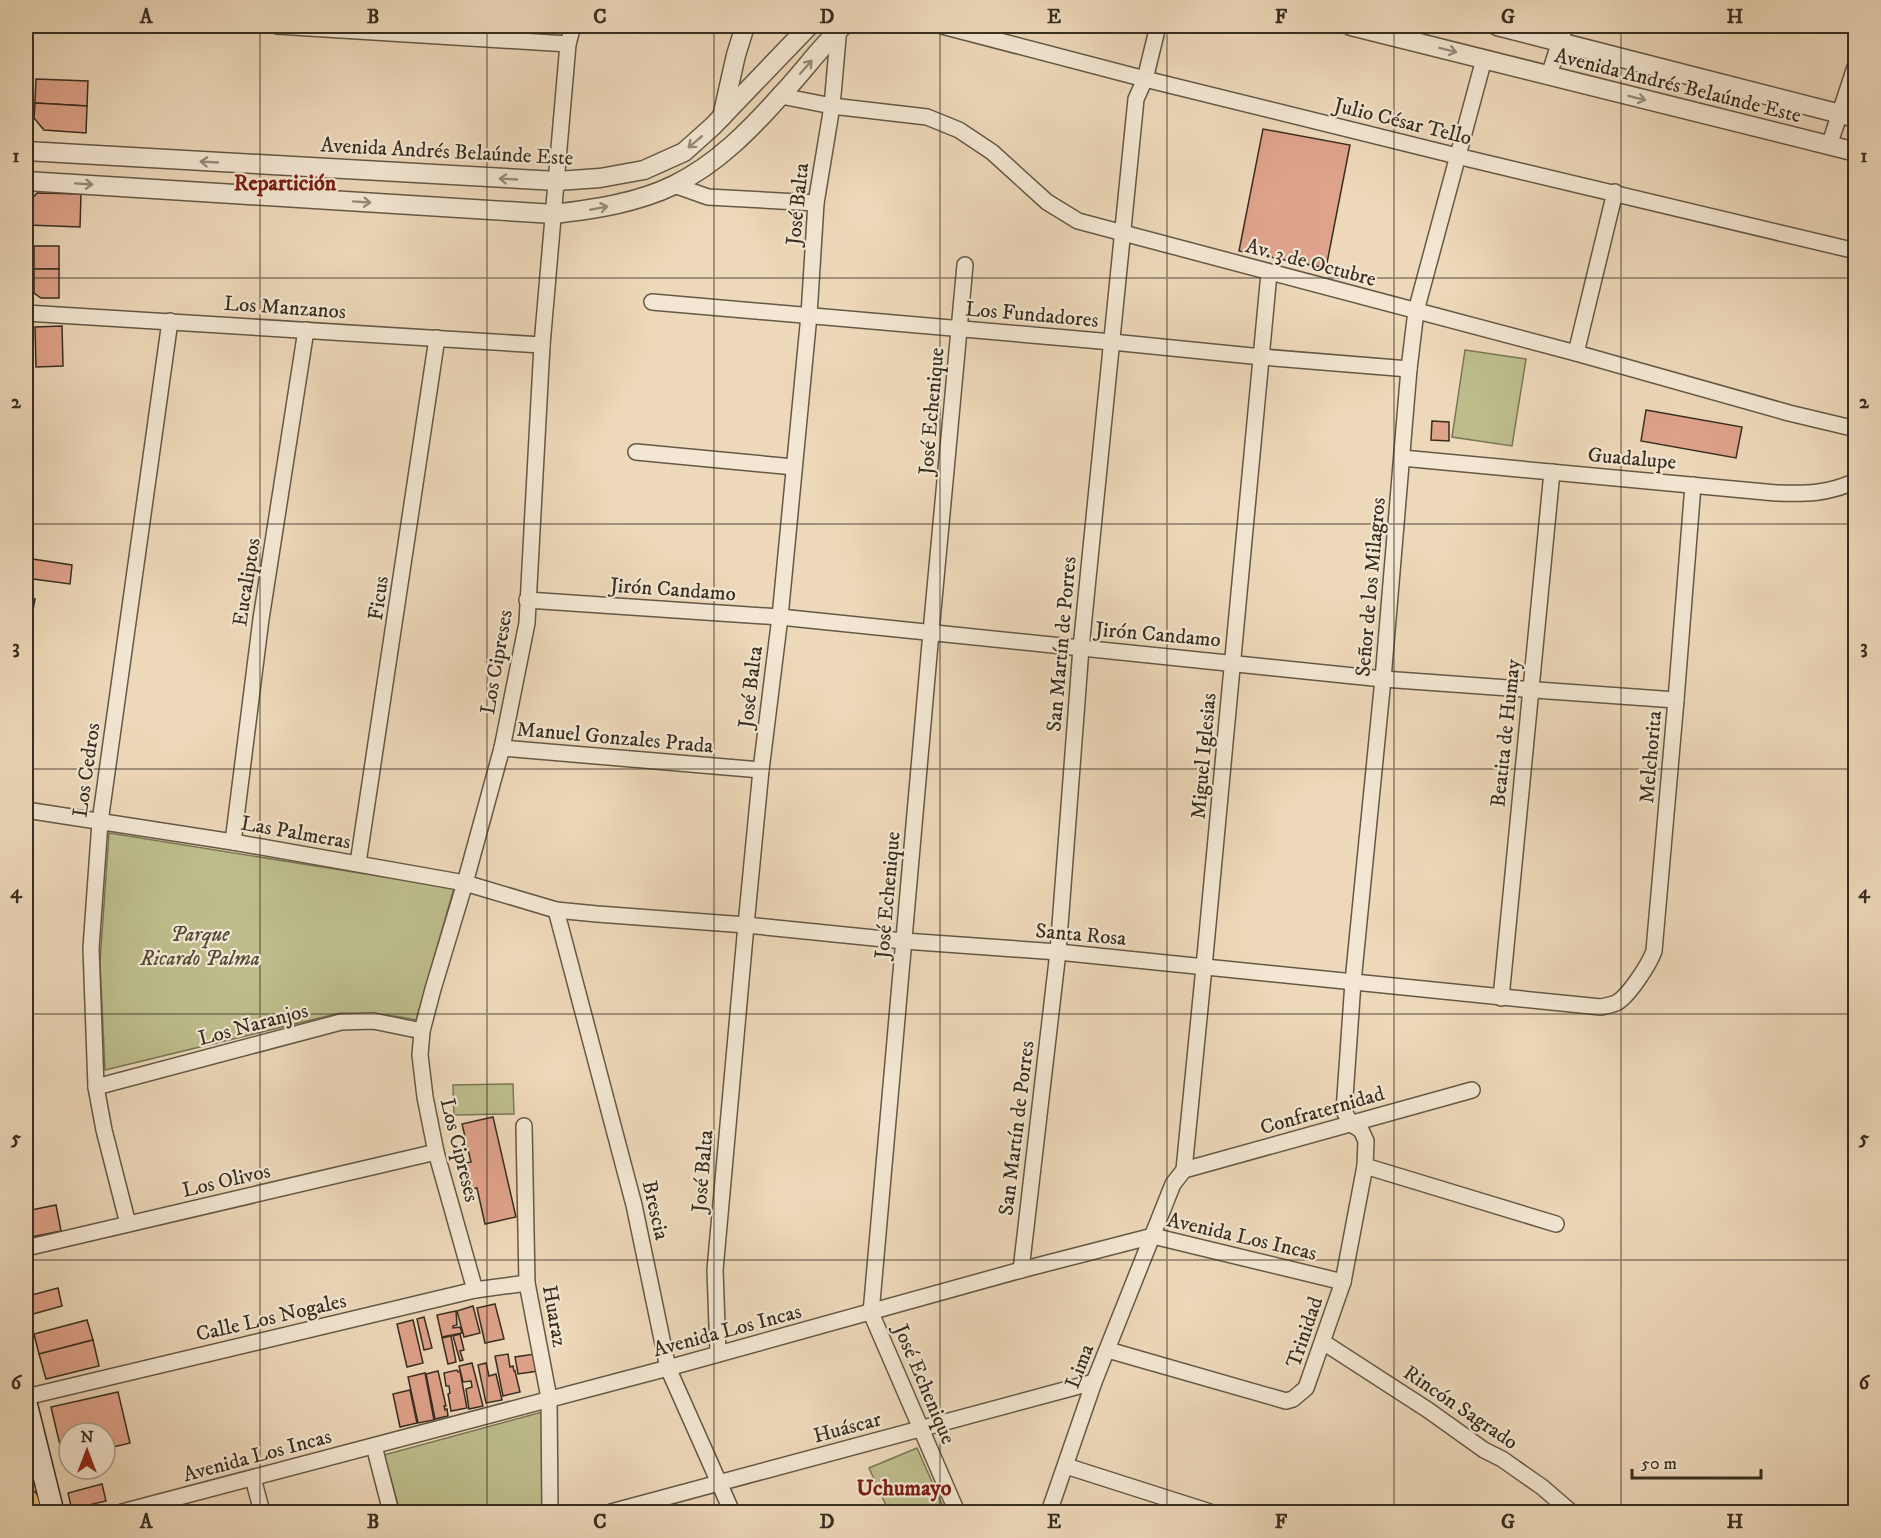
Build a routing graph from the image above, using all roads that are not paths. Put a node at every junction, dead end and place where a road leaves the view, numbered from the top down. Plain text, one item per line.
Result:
1 (277, 26) edge
2 (303, 26) edge
3 (573, 26) edge
4 (745, 26) edge
5 (809, 26) edge
6 (942, 26) edge
7 (1158, 26) edge
8 (1351, 26) edge
9 (1497, 26) edge
10 (840, 27) edge
11 (436, 30) edge
12 (1562, 34) edge
13 (568, 44) junction
14 (1484, 59) junction
15 (1856, 64) edge
16 (1549, 75) junction
17 (1145, 79) junction
18 (781, 96) junction
19 (832, 106) junction
20 (1847, 116) edge
21 (722, 117) junction
22 (1829, 146) junction
23 (730, 147) junction
24 (26, 151) edge
25 (1856, 152) edge
26 (1457, 156) junction
27 (26, 181) edge
28 (557, 182) junction
29 (674, 185) junction
30 (1615, 192) junction
31 (816, 203) junction
32 (554, 214) junction
33 (1122, 234) junction
34 (1856, 251) edge
35 (965, 265) dead end
36 (1269, 273) junction
37 (652, 302) dead end
38 (1416, 311) junction
39 (26, 313) edge
40 (809, 315) junction
41 (170, 321) junction
42 (960, 328) junction
43 (306, 330) junction
44 (437, 338) junction
45 (1112, 342) junction
46 (542, 345) junction
47 (1576, 353) junction
48 (1262, 357) junction
49 (1409, 369) junction
50 (1856, 429) edge
51 (636, 452) dead end
52 (1402, 458) junction
53 (794, 467) junction
54 (1552, 472) junction
55 (1856, 481) edge
56 (1693, 485) junction
57 (527, 600) junction
58 (780, 617) junction
59 (931, 632) junction
60 (1081, 648) junction
61 (1232, 662) junction
62 (1383, 679) junction
63 (1530, 690) junction
64 (1676, 700) junction
65 (502, 748) junction
66 (761, 771) junction
67 (26, 810) edge
68 (100, 822) junction
69 (233, 842) junction
70 (358, 863) junction
71 (465, 883) junction
72 (556, 910) junction
73 (746, 925) junction
74 (904, 941) junction
75 (1058, 952) junction
76 (1204, 967) junction
77 (1353, 982) junction
78 (1501, 998) junction
79 (1601, 1007) joint
80 (422, 1031) junction
81 (96, 1088) junction
82 (1472, 1090) dead end
83 (1352, 1124) junction
84 (524, 1126) dead end
85 (436, 1152) junction
86 (1365, 1166) junction
87 (1184, 1170) junction
88 (128, 1224) junction
89 (1556, 1224) dead end
90 (1153, 1236) junction
91 (26, 1248) edge
92 (1021, 1270) junction
93 (1343, 1282) junction
94 (527, 1283) junction
95 (475, 1290) junction
96 (871, 1313) junction
97 (1323, 1342) junction
98 (1108, 1350) junction
99 (718, 1354) junction
100 (668, 1368) junction
101 (1094, 1382) junction
102 (26, 1397) edge
103 (549, 1398) junction
104 (26, 1404) edge
105 (920, 1429) junction
106 (374, 1446) junction
107 (1066, 1466) junction
108 (253, 1478) junction
109 (719, 1484) junction
110 (26, 1501) edge
111 (28, 1512) edge
112 (52, 1512) edge
113 (122, 1512) edge
114 (262, 1512) edge
115 (391, 1512) edge
116 (550, 1512) edge
117 (610, 1512) edge
118 (732, 1512) edge
119 (957, 1512) edge
120 (1049, 1512) edge
121 (1210, 1512) edge
122 (1571, 1512) edge

1 - 2 street
2 - 11 street
3 - 13 street, Los Cipreses
4 - 21 street
5 - 21 street, Avenida Andrés Belaúnde Este
6 - 17 street, Julio César Tello
7 - 17 street, San Martín de Porres
8 -> 14 street, Avenida Andrés Belaúnde Este
9 - 12 street, Avenida Andrés Belaúnde Este
18 -> 10 street
10 - 19 street, José Balta
11 - 13 street
12 - 16 street
12 - 20 street, Avenida Andrés Belaúnde Este
13 - 28 street, Los Cipreses
14 - 16 street, Avenida Andrés Belaúnde Este
14 - 26 street, Señor de los Milagros
15 - 20 street
16 -> 22 street, Avenida Andrés Belaúnde Este
17 - 26 street, Julio César Tello
17 - 33 street, San Martín de Porres
18 - 19 street, Av. 3 de Octubre
18 - 23 street
19 - 31 street, José Balta
19 - 33 street, Av. 3 de Octubre
20 - 22 street
21 - 23 street
21 -> 28 street, Avenida Andrés Belaúnde Este
22 - 25 street, Avenida Andrés Belaúnde Este
23 - 29 street
28 -> 24 street, Avenida Andrés Belaúnde Este
26 - 30 street, Julio César Tello
26 - 38 street, Señor de los Milagros
27 -> 32 street
28 - 32 street, Los Cipreses
29 - 31 street
32 -> 29 street
30 - 34 street, Julio César Tello
30 - 47 street
31 - 40 street, José Balta
32 - 46 street, Los Cipreses
33 - 36 street, Av. 3 de Octubre
33 - 45 street, San Martín de Porres
35 - 42 street, José Echenique
36 - 38 street, Av. 3 de Octubre
36 - 48 street, Miguel Iglesias
37 - 40 street, Los Fundadores
38 - 47 street, Av. 3 de Octubre
38 - 49 street, Señor de los Milagros
39 - 41 street, Los Manzanos
40 - 42 street, Los Fundadores
40 - 53 street, José Balta
41 - 43 street, Los Manzanos
41 - 68 street, Los Cedros
42 - 45 street, Los Fundadores
42 - 59 street, José Echenique
43 - 44 street, Los Manzanos
43 - 69 street, Eucaliptos
44 - 46 street, Los Manzanos
44 - 70 street, Ficus
45 - 48 street, Los Fundadores
45 - 60 street, San Martín de Porres
46 - 57 street, Los Cipreses
47 - 50 street, Av. 3 de Octubre
48 - 49 street, Los Fundadores
48 - 61 street, Miguel Iglesias
49 - 52 street, Señor de los Milagros
51 - 53 street
52 - 54 street, Guadalupe
52 - 62 street, Señor de los Milagros
53 - 58 street, José Balta
54 - 56 street, Guadalupe
54 - 63 street, Beatita de Humay
55 - 56 street, Guadalupe
56 - 64 street, Melchorita
57 - 58 street, Jirón Candamo
57 - 65 street, Los Cipreses
58 - 59 street, Jirón Candamo
58 - 66 street, José Balta
59 - 60 street, Jirón Candamo
59 - 74 street, José Echenique
60 - 61 street, Jirón Candamo
60 - 75 street, San Martín de Porres
61 - 62 street, Jirón Candamo
61 - 76 street, Miguel Iglesias
62 - 63 street, Jirón Candamo
62 - 77 street, Señor de los Milagros
63 - 64 street, Jirón Candamo
63 - 78 street, Beatita de Humay
64 - 79 street, Melchorita
65 - 66 street, Manuel Gonzales Prada
65 - 71 street, Los Cipreses
66 - 73 street, José Balta
67 - 68 street, Las Palmeras
68 - 69 street, Las Palmeras
68 - 81 street, Los Cedros
69 - 70 street, Las Palmeras
70 - 71 street, Las Palmeras
71 - 72 street, Las Palmeras
71 - 80 street, Los Cipreses
72 - 73 street, Santa Rosa
72 - 100 street, Brescia
73 - 74 street, Santa Rosa
73 - 99 street, José Balta
74 - 75 street, Santa Rosa
74 - 96 street, José Echenique
75 - 76 street, Santa Rosa
75 - 92 street, San Martín de Porres
76 - 77 street, Santa Rosa
76 - 87 street, Miguel Iglesias
77 - 78 street, Santa Rosa
77 - 83 street, Señor de los Milagros
78 - 79 street, Santa Rosa
80 - 81 street, Los Naranjos
80 - 85 street, Los Cipreses
81 - 88 street, Los Cedros
82 - 83 street, Confraternidad
83 - 86 street, Trinidad
83 - 87 street, Confraternidad
84 - 94 street, Huaraz
85 - 88 street, Los Olivos
85 - 95 street, Los Cipreses
86 - 89 street
86 - 93 street, Trinidad
87 - 90 street, Miguel Iglesias
88 - 91 street, Los Olivos
90 - 92 street, Avenida Los Incas
90 - 93 street, Avenida Los Incas
90 - 98 street, Lima
92 - 96 street, Avenida Los Incas
93 - 97 street, Trinidad
94 - 95 street, Calle Los Nogales
94 - 103 street, Huaraz
95 - 102 street, Calle Los Nogales
96 - 99 street, Avenida Los Incas
96 - 105 street, José Echenique
97 - 98 street, Trinidad
97 - 122 street, Rincón Sagrado
98 - 101 street, Lima
99 - 100 street, Avenida Los Incas
100 - 103 street, Avenida Los Incas
100 - 109 street, Brescia
101 - 105 street, Huáscar
101 - 107 street, Lima
103 - 106 street, Avenida Los Incas
103 - 116 street, Huaraz
104 - 112 main road
105 - 109 street, Huáscar
105 - 119 street, José Echenique
106 - 108 street, Avenida Los Incas
106 - 115 street
107 - 120 street, Lima
107 - 121 street
108 - 113 street, Avenida Los Incas
108 - 114 street
109 - 117 street, Huáscar
109 - 118 street, Brescia
110 - 111 highway

